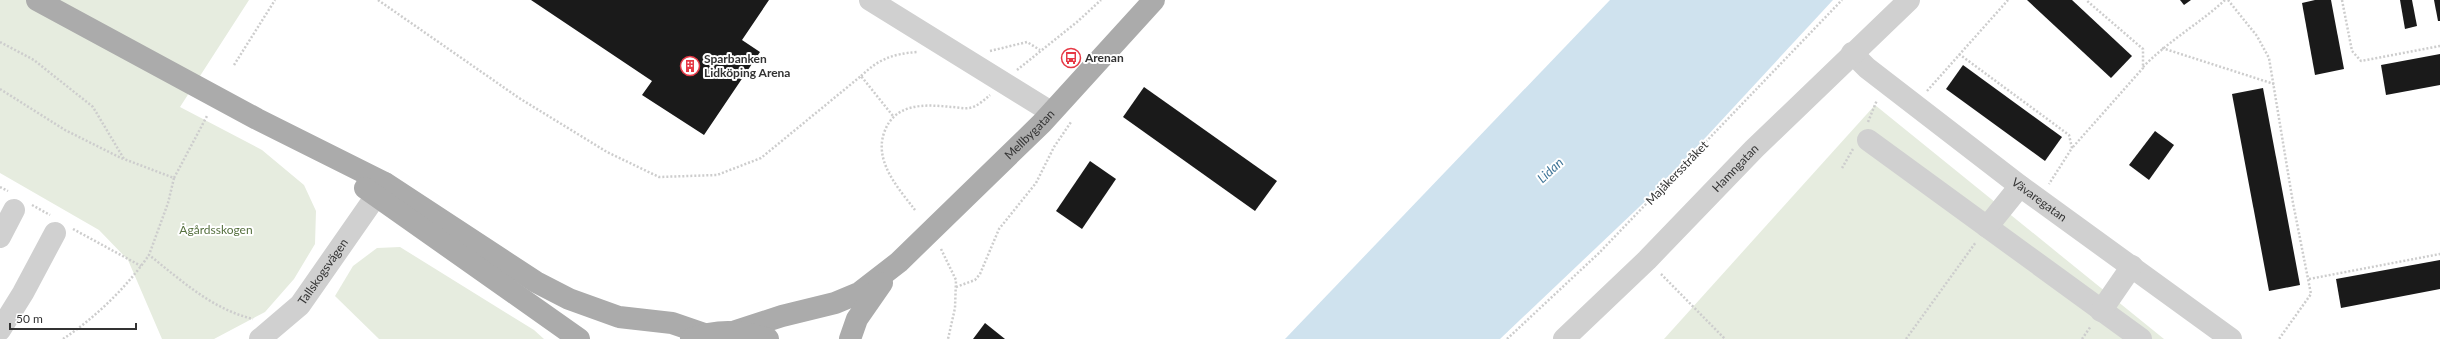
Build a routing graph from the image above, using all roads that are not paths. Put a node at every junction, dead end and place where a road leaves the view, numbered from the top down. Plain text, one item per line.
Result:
1 (37, 0) edge
2 (870, 0) edge
3 (1154, 0) edge
4 (1909, 0) edge
5 (1852, 53) junction
6 (1051, 112) junction
7 (1862, 139) road end
8 (2020, 186) junction
9 (381, 189) junction
10 (14, 210) dead end
11 (1987, 227) junction
12 (55, 232) dead end
13 (0, 237) edge
14 (899, 262) junction
15 (2132, 266) junction
16 (2101, 311) junction
17 (0, 330) edge
18 (736, 331) junction
19 (697, 337) edge
20 (260, 339) edge
21 (579, 339) edge
22 (768, 339) edge
23 (850, 339) edge
24 (1564, 339) edge
25 (2140, 339) edge
26 (2231, 339) edge

1 - 9 main road
2 - 6 street
3 - 6 main road, Mellbygatan
4 - 5 street, Hamngatan
5 - 8 street, Vävaregatan
5 - 24 street, Hamngatan
6 - 14 main road, Mellbygatan
7 - 11 street
8 - 11 street
8 - 15 street, Vävaregatan
9 - 19 main road
9 - 20 street, Tallskogsvägen
9 - 21 main road
10 - 13 street
11 - 16 street
12 - 17 street
14 - 18 main road, Mellbygatan
14 - 23 main road, Mellbygatan
15 - 16 street
15 - 26 street, Vävaregatan
16 - 25 street
18 - 19 main road
18 - 22 main road

